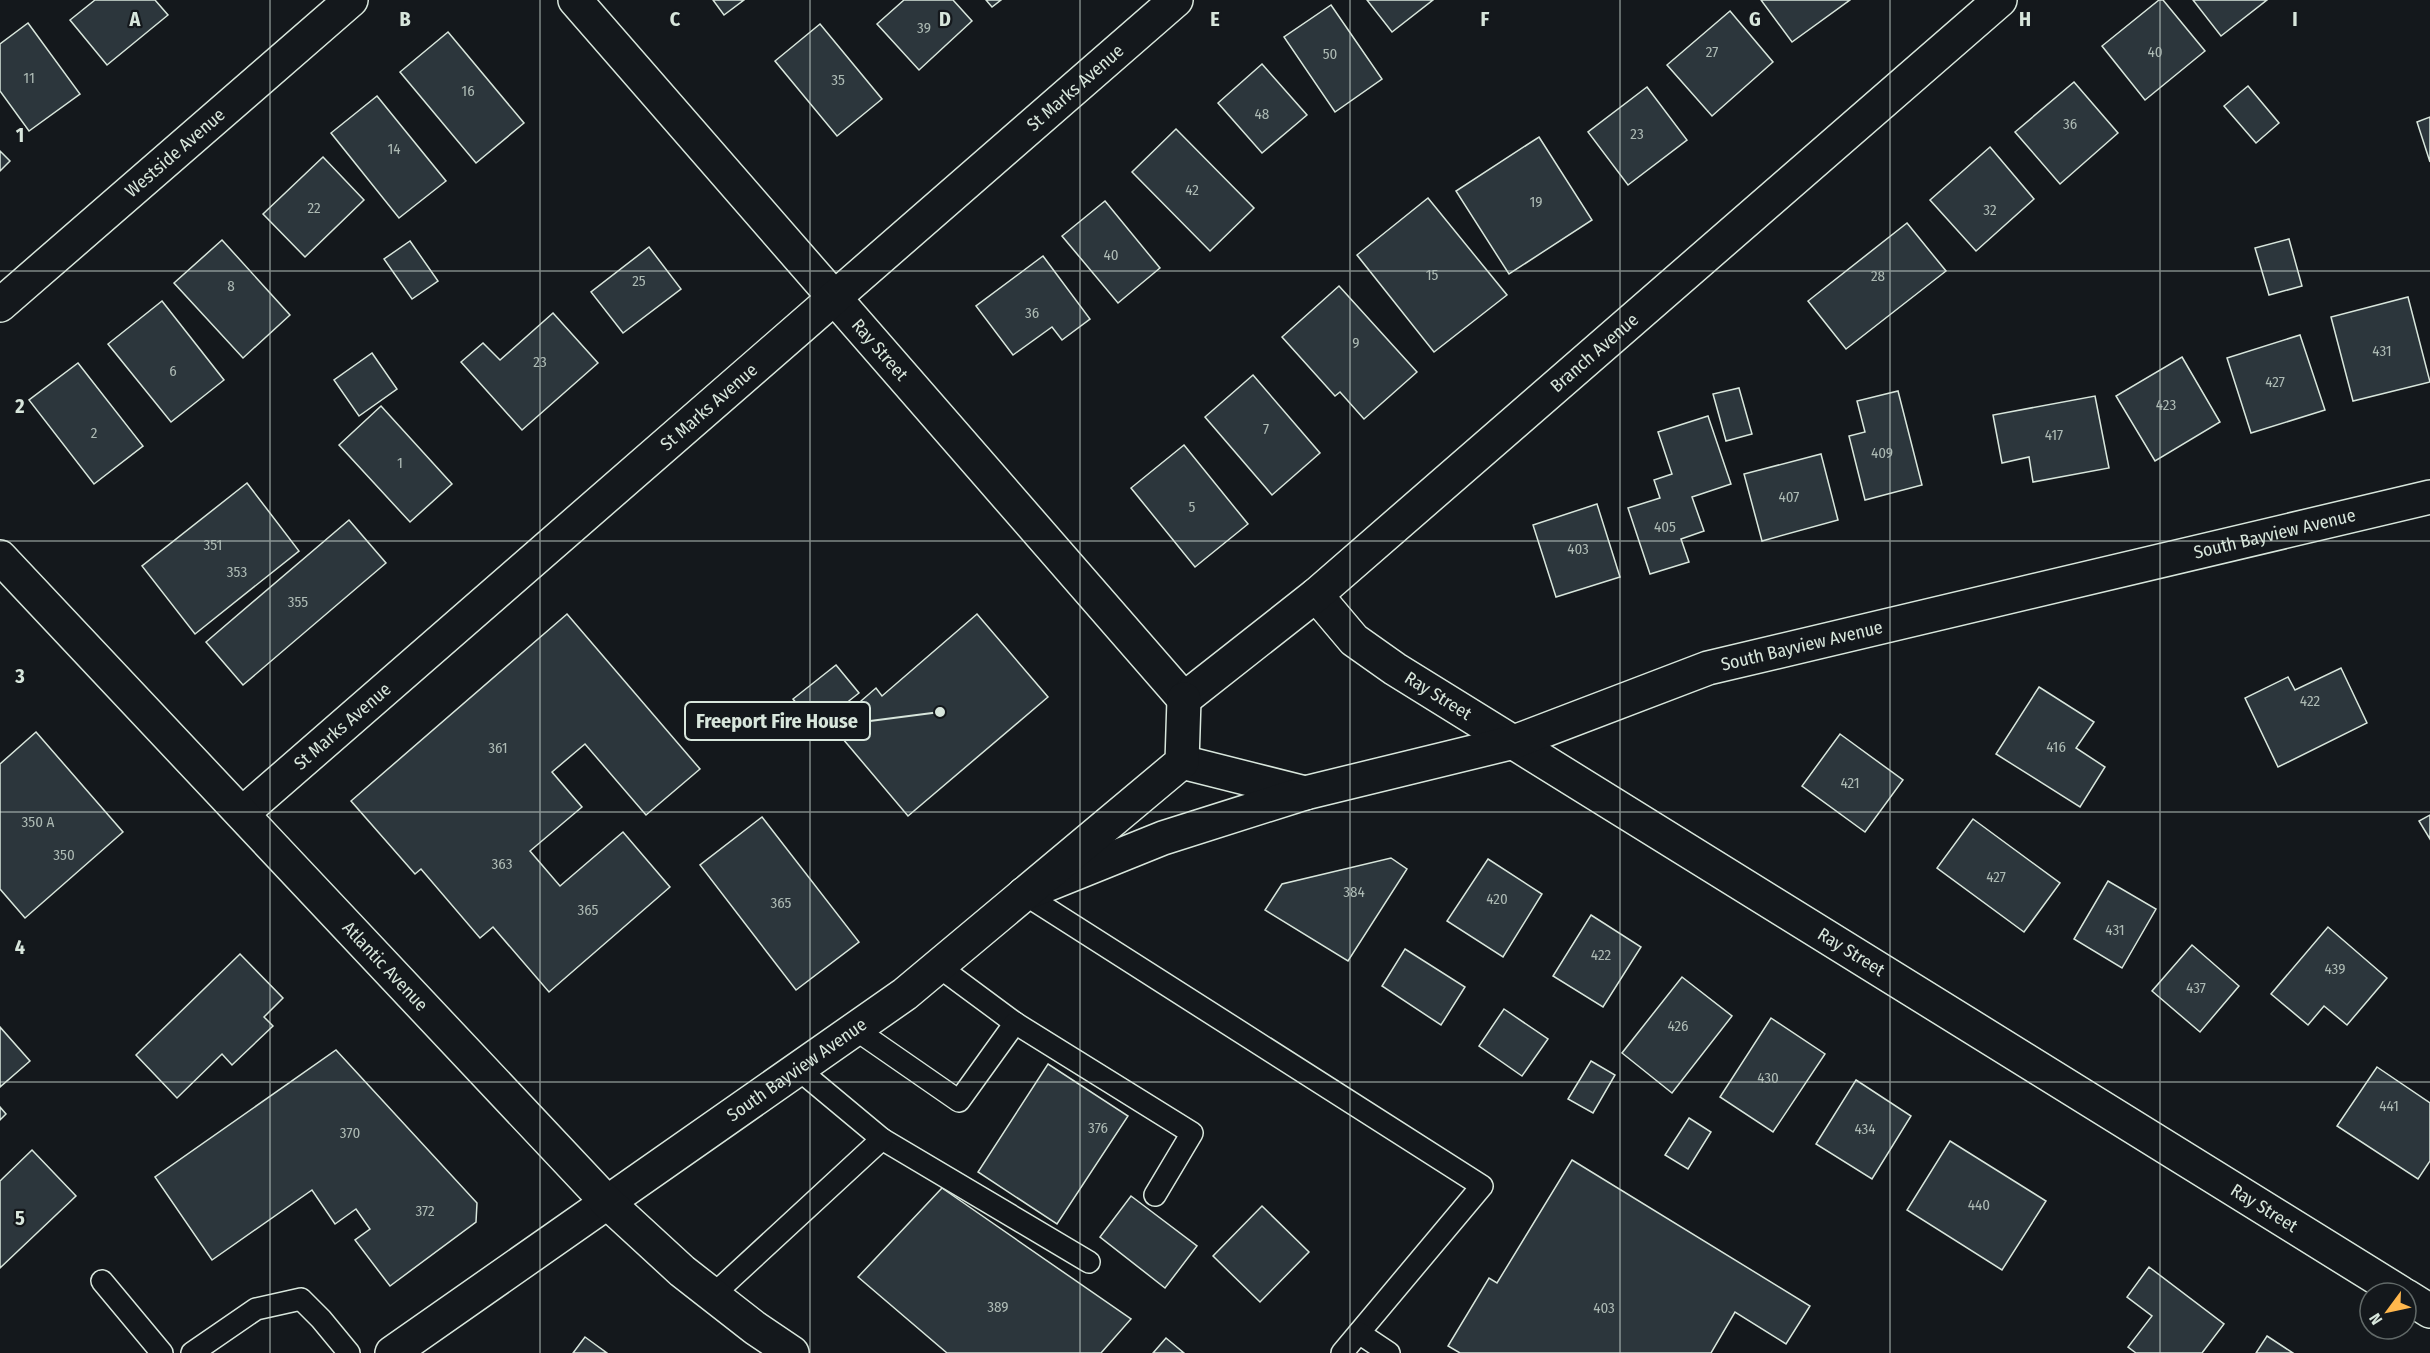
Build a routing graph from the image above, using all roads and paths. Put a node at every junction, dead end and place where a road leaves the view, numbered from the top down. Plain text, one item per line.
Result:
1 (351, 0) edge
2 (575, 0) edge
3 (1176, 0) edge
4 (2000, 0) edge
5 (834, 298) junction
6 (0, 305) edge
7 (2430, 498) edge
8 (0, 557) edge
9 (1316, 595) junction
10 (1184, 699) junction
11 (1514, 742) junction
12 (1182, 762) junction
13 (1305, 793) junction
14 (243, 813) junction
15 (1024, 894) junction
16 (938, 966) junction
17 (1015, 1023) junction
18 (855, 1029) junction
19 (798, 1069) junction
20 (882, 1139) junction
21 (1155, 1195) dead end
22 (607, 1202) junction
23 (1089, 1262) dead end
24 (102, 1281) dead end
25 (2382, 1281) edge
26 (712, 1295) junction
27 (1359, 1333) junction
28 (162, 1353) edge
29 (192, 1353) edge
30 (350, 1353) edge
31 (392, 1353) edge
32 (792, 1353) edge
33 (1342, 1353) edge
34 (1389, 1353) edge

1 - 6 street, Westside Avenue
2 - 5 street, Ray Street
3 - 5 street, St Marks Avenue
4 - 9 street, Branch Avenue
5 - 10 street, Ray Street
5 - 14 street, St Marks Avenue
7 - 11 street, South Bayview Avenue
8 - 14 street, Atlantic Avenue
9 - 10 street, Branch Avenue
9 - 11 street, Ray Street
10 - 12 street
11 - 13 street, South Bayview Avenue
11 - 25 street, Ray Street
12 - 13 street, South Bayview Avenue
12 - 15 street, South Bayview Avenue
13 - 15 street
14 - 22 street, Atlantic Avenue
15 - 16 street, South Bayview Avenue
15 - 27 lane
16 - 17 lane
16 - 18 street, South Bayview Avenue
17 - 18 lane
17 - 21 lane
18 - 19 street, South Bayview Avenue
19 - 20 lane
19 - 22 street, South Bayview Avenue
20 - 23 lane
20 - 26 lane
22 - 26 street, Atlantic Avenue
22 - 31 street, South Bayview Avenue
24 - 28 lane
26 - 32 street, Atlantic Avenue
27 - 33 lane
27 - 34 lane
29 - 30 lane

